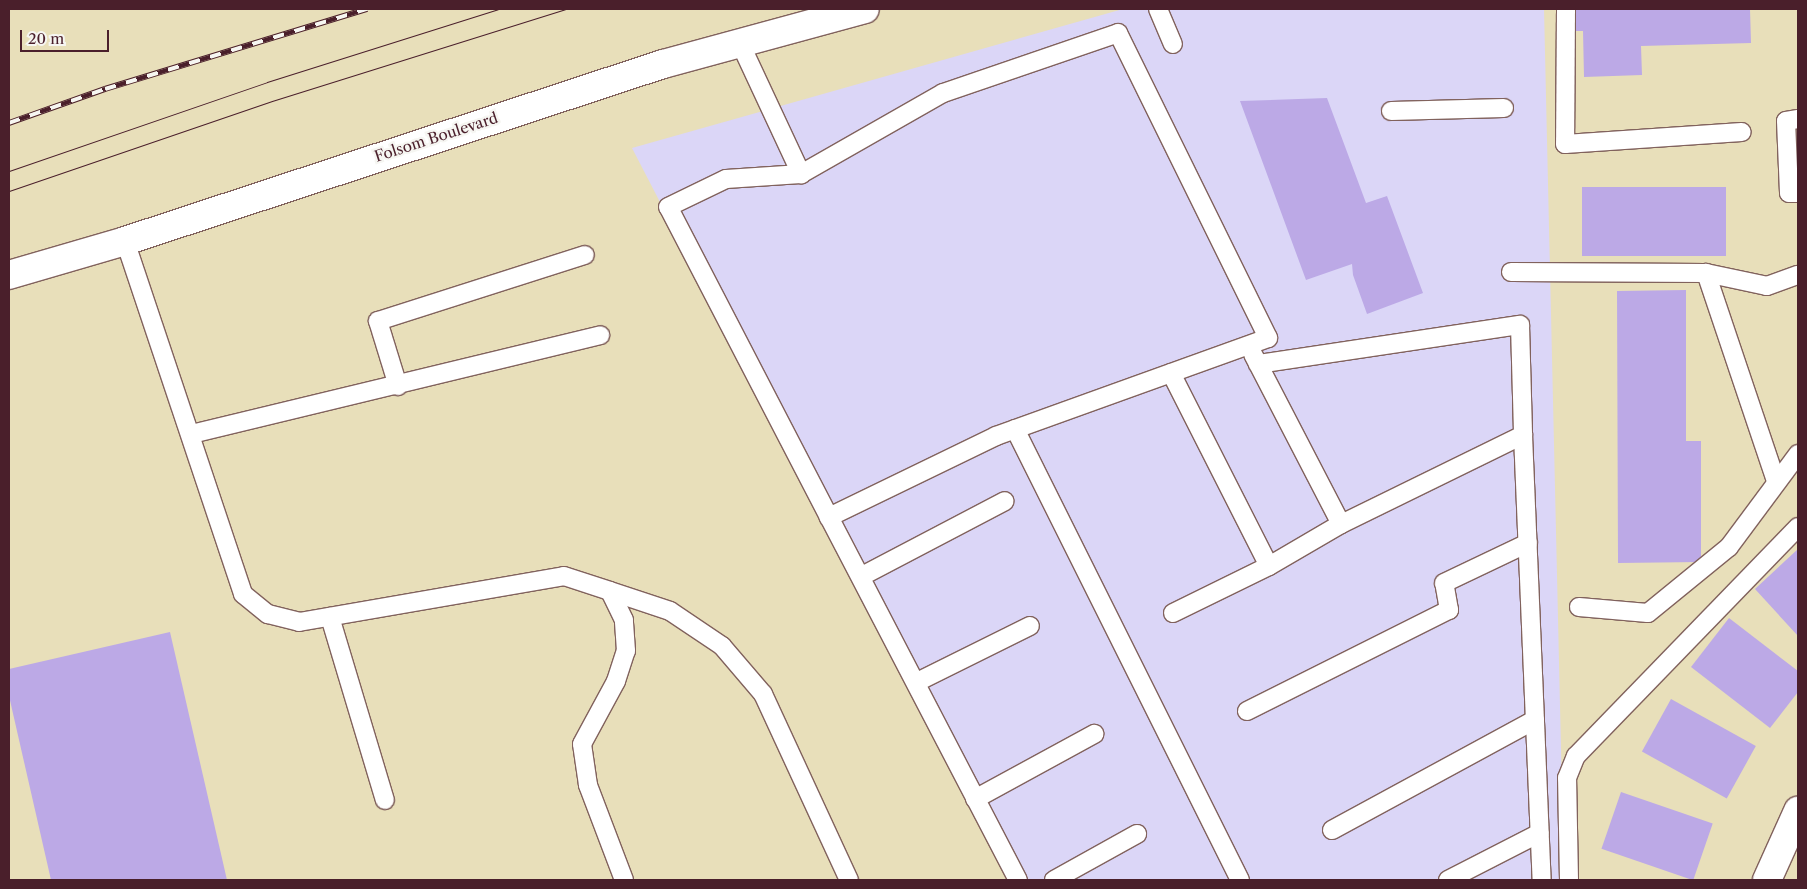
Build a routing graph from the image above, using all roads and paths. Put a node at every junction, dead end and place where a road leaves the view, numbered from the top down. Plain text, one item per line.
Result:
1 (865, 9) edge
2 (1158, 9) edge
3 (1566, 9) edge
4 (740, 43) junction
5 (1174, 44) dead end
6 (1504, 108) dead end
7 (1390, 111) dead end
8 (1798, 119) edge
9 (1742, 132) dead end
10 (801, 174) junction
11 (1798, 193) edge
12 (125, 241) junction
13 (585, 255) dead end
14 (1511, 272) dead end
15 (1706, 273) junction
16 (9, 274) edge
17 (1798, 275) edge
18 (600, 335) dead end
19 (1249, 345) junction
20 (1258, 364) junction
21 (1172, 373) junction
22 (398, 386) junction
23 (1014, 429) junction
24 (192, 434) junction
25 (1523, 435) junction
26 (1798, 454) edge
27 (1776, 482) junction
28 (1005, 501) dead end
29 (829, 517) junction
30 (1341, 524) junction
31 (1798, 527) edge
32 (1528, 543) junction
33 (1268, 566) junction
34 (862, 576) junction
35 (610, 592) junction
36 (1579, 607) dead end
37 (1173, 613) dead end
38 (330, 617) junction
39 (1030, 626) dead end
40 (917, 682) junction
41 (1247, 711) dead end
42 (1535, 720) junction
43 (1094, 734) dead end
44 (976, 799) junction
45 (386, 800) dead end
46 (1798, 811) edge
47 (1332, 830) dead end
48 (1540, 833) junction
49 (1137, 834) dead end
50 (624, 880) edge
51 (849, 880) edge
52 (1018, 880) edge
53 (1054, 880) edge
54 (1240, 880) edge
55 (1448, 880) edge
56 (1542, 880) edge
57 (1570, 880) edge
58 (1767, 880) edge

1 - 4 main road, Folsom Boulevard
2 - 5 lane
3 - 9 lane
4 - 10 lane
4 - 12 main road, Folsom Boulevard
6 - 7 lane
8 - 11 lane
10 - 19 lane
10 - 29 lane
12 - 16 main road, Folsom Boulevard
12 - 24 lane
13 - 22 lane
14 - 15 lane
15 - 17 lane
15 - 27 lane
18 - 22 lane
19 - 20 lane
19 - 21 lane
20 - 25 lane
20 - 30 lane
21 - 23 lane
21 - 33 lane
22 - 24 lane
23 - 29 lane
23 - 54 lane
24 - 38 lane
25 - 30 lane
25 - 32 lane
26 - 27 lane
27 - 36 lane
28 - 34 lane
29 - 34 lane
30 - 33 lane
31 - 57 lane
32 - 41 lane
32 - 42 lane
33 - 37 lane
34 - 40 lane
35 - 38 lane
35 - 50 lane
35 - 51 lane
38 - 45 lane
39 - 40 lane
40 - 44 lane
42 - 47 lane
42 - 48 lane
43 - 44 lane
44 - 52 lane
46 - 58 main road
48 - 55 lane
48 - 56 lane
49 - 53 lane

